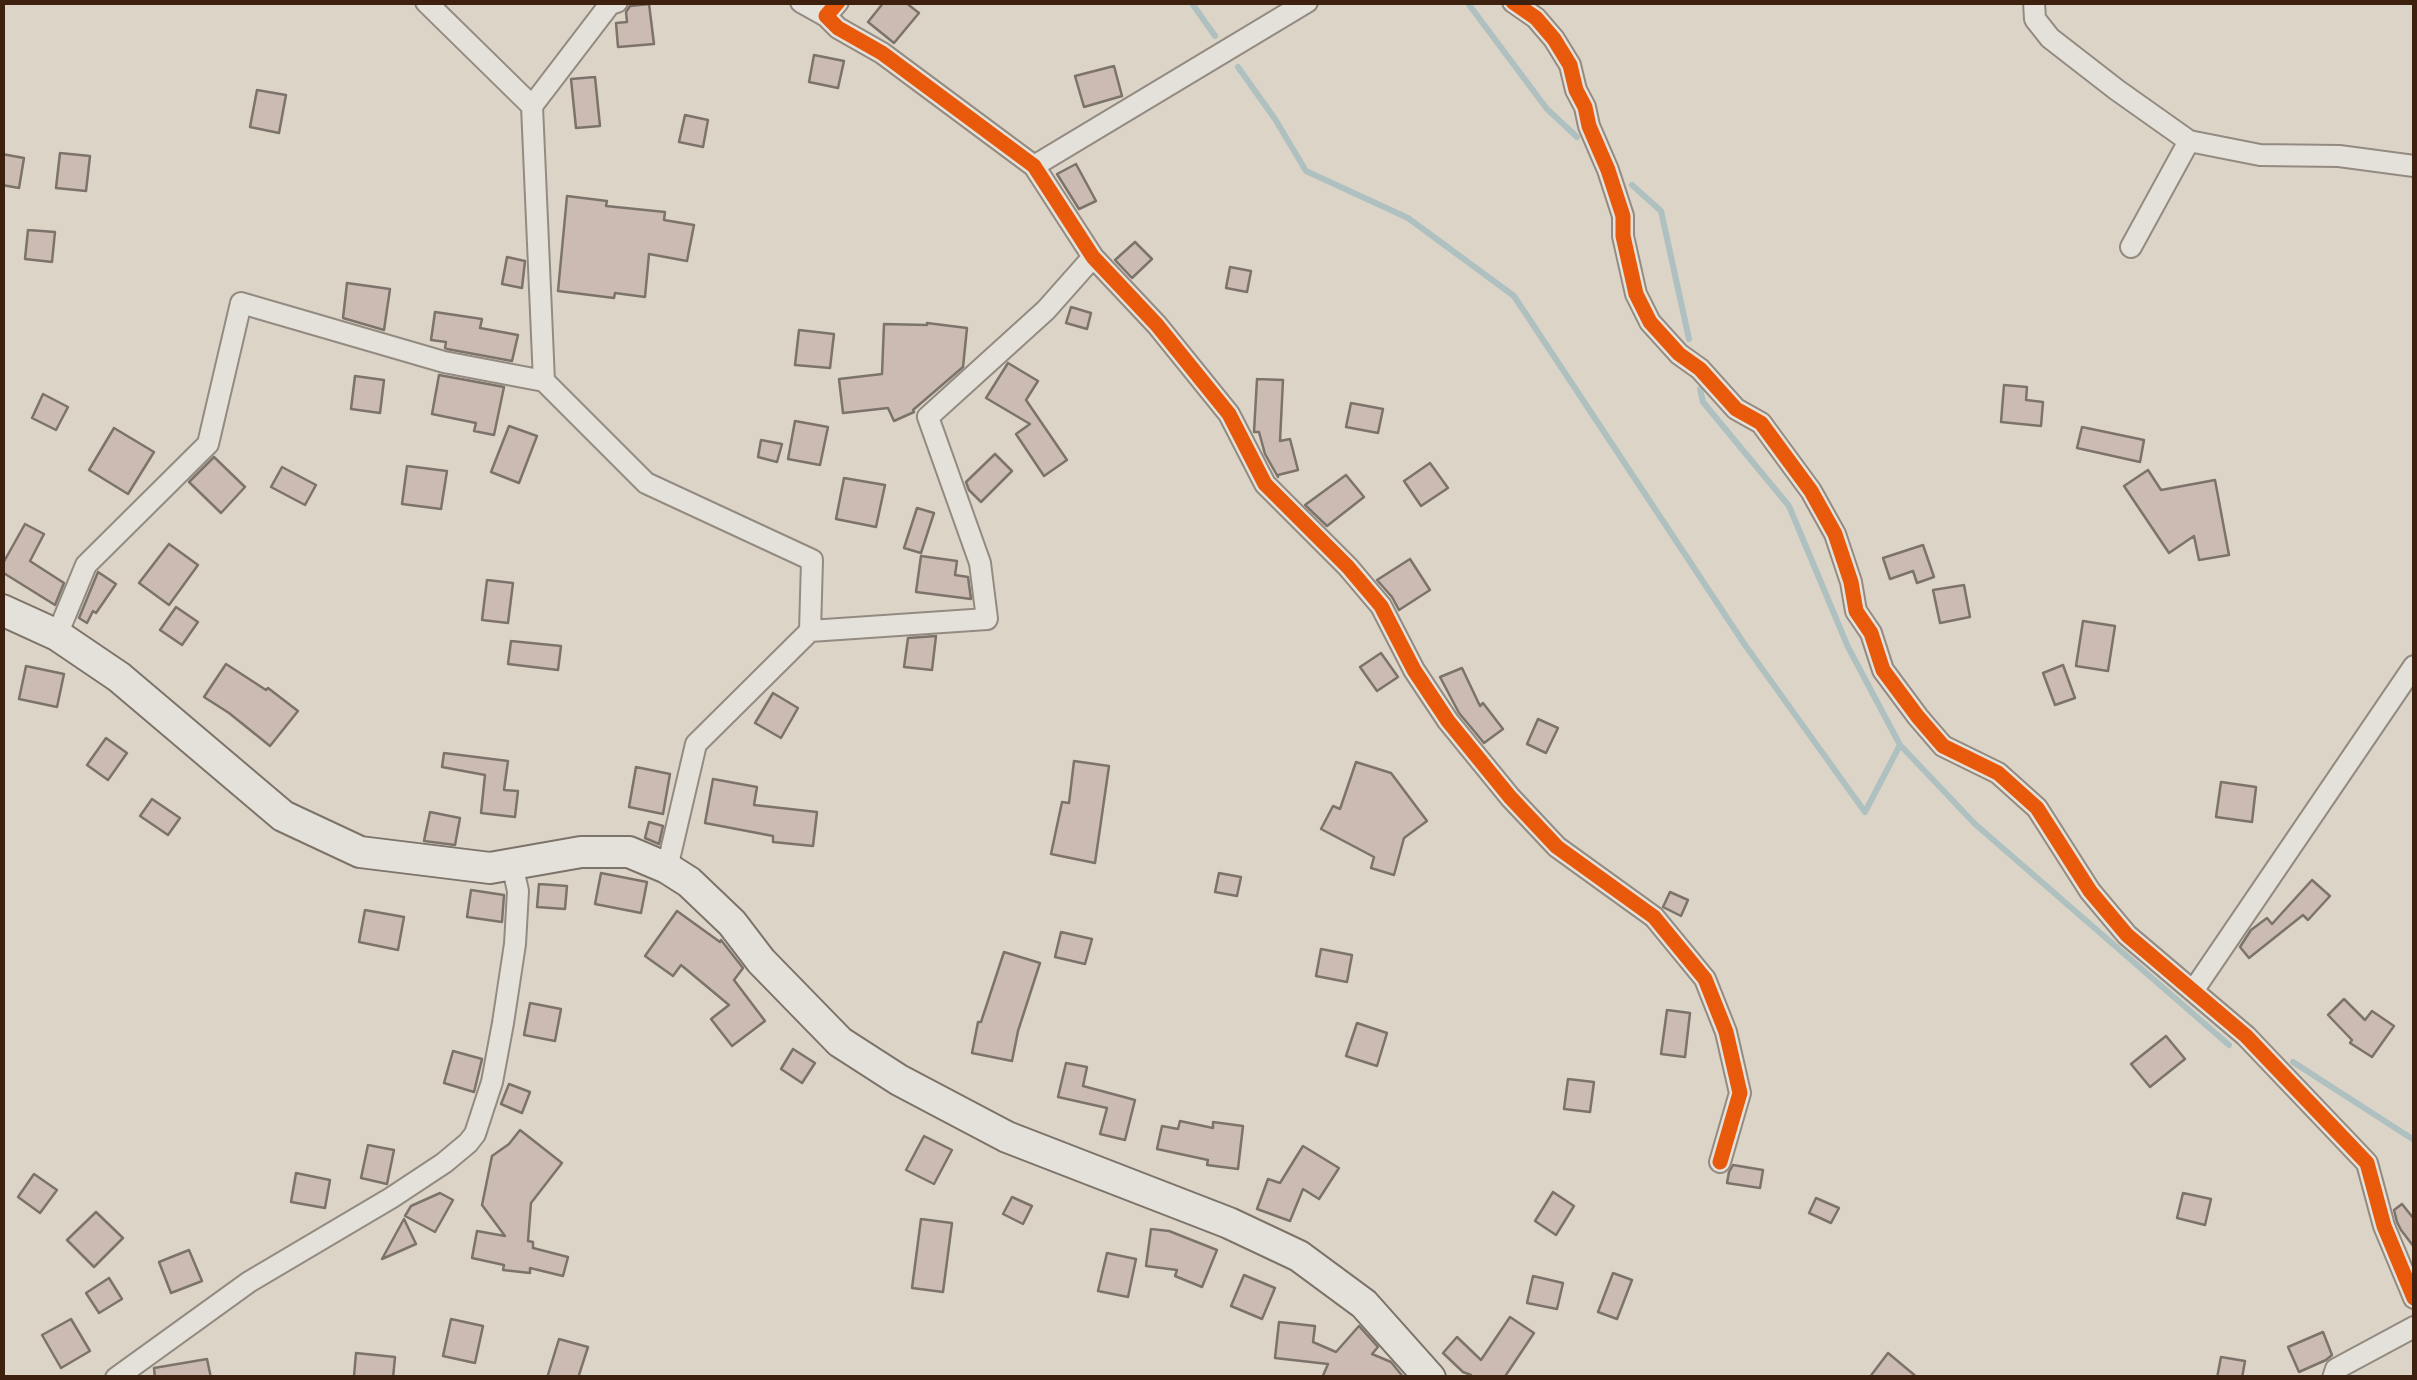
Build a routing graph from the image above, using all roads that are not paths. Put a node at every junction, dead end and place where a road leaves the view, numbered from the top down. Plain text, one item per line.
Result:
1 (426, 2) edge
2 (616, 2) edge
3 (801, 2) edge
4 (1307, 2) edge
5 (1513, 2) edge
6 (2034, 2) edge
7 (832, 9) edge
8 (532, 106) junction
9 (2189, 141) junction
10 (1034, 166) junction
11 (2414, 166) edge
12 (2132, 247) dead end
13 (1094, 257) junction
14 (544, 381) junction
15 (2, 610) edge
16 (810, 631) junction
17 (57, 635) junction
18 (2414, 666) edge
19 (512, 864) junction
20 (667, 868) junction
21 (2193, 991) junction
22 (1720, 1162) dead end
23 (2414, 1298) edge
24 (2414, 1327) edge
25 (116, 1378) edge
26 (1430, 1378) edge
27 (2334, 1378) edge

1 - 8 street
2 - 8 street
3 - 7 street
4 - 10 street
5 - 21 street
6 - 9 street
7 - 10 street
8 - 14 street
9 - 11 street
9 - 12 street
10 - 13 street
13 - 16 street
13 - 22 street
14 - 16 street
14 - 17 street
15 - 17 main road
16 - 20 street
17 - 19 main road
18 - 21 street
19 - 20 main road
19 - 25 street
20 - 26 main road
21 - 23 street
24 - 27 street

